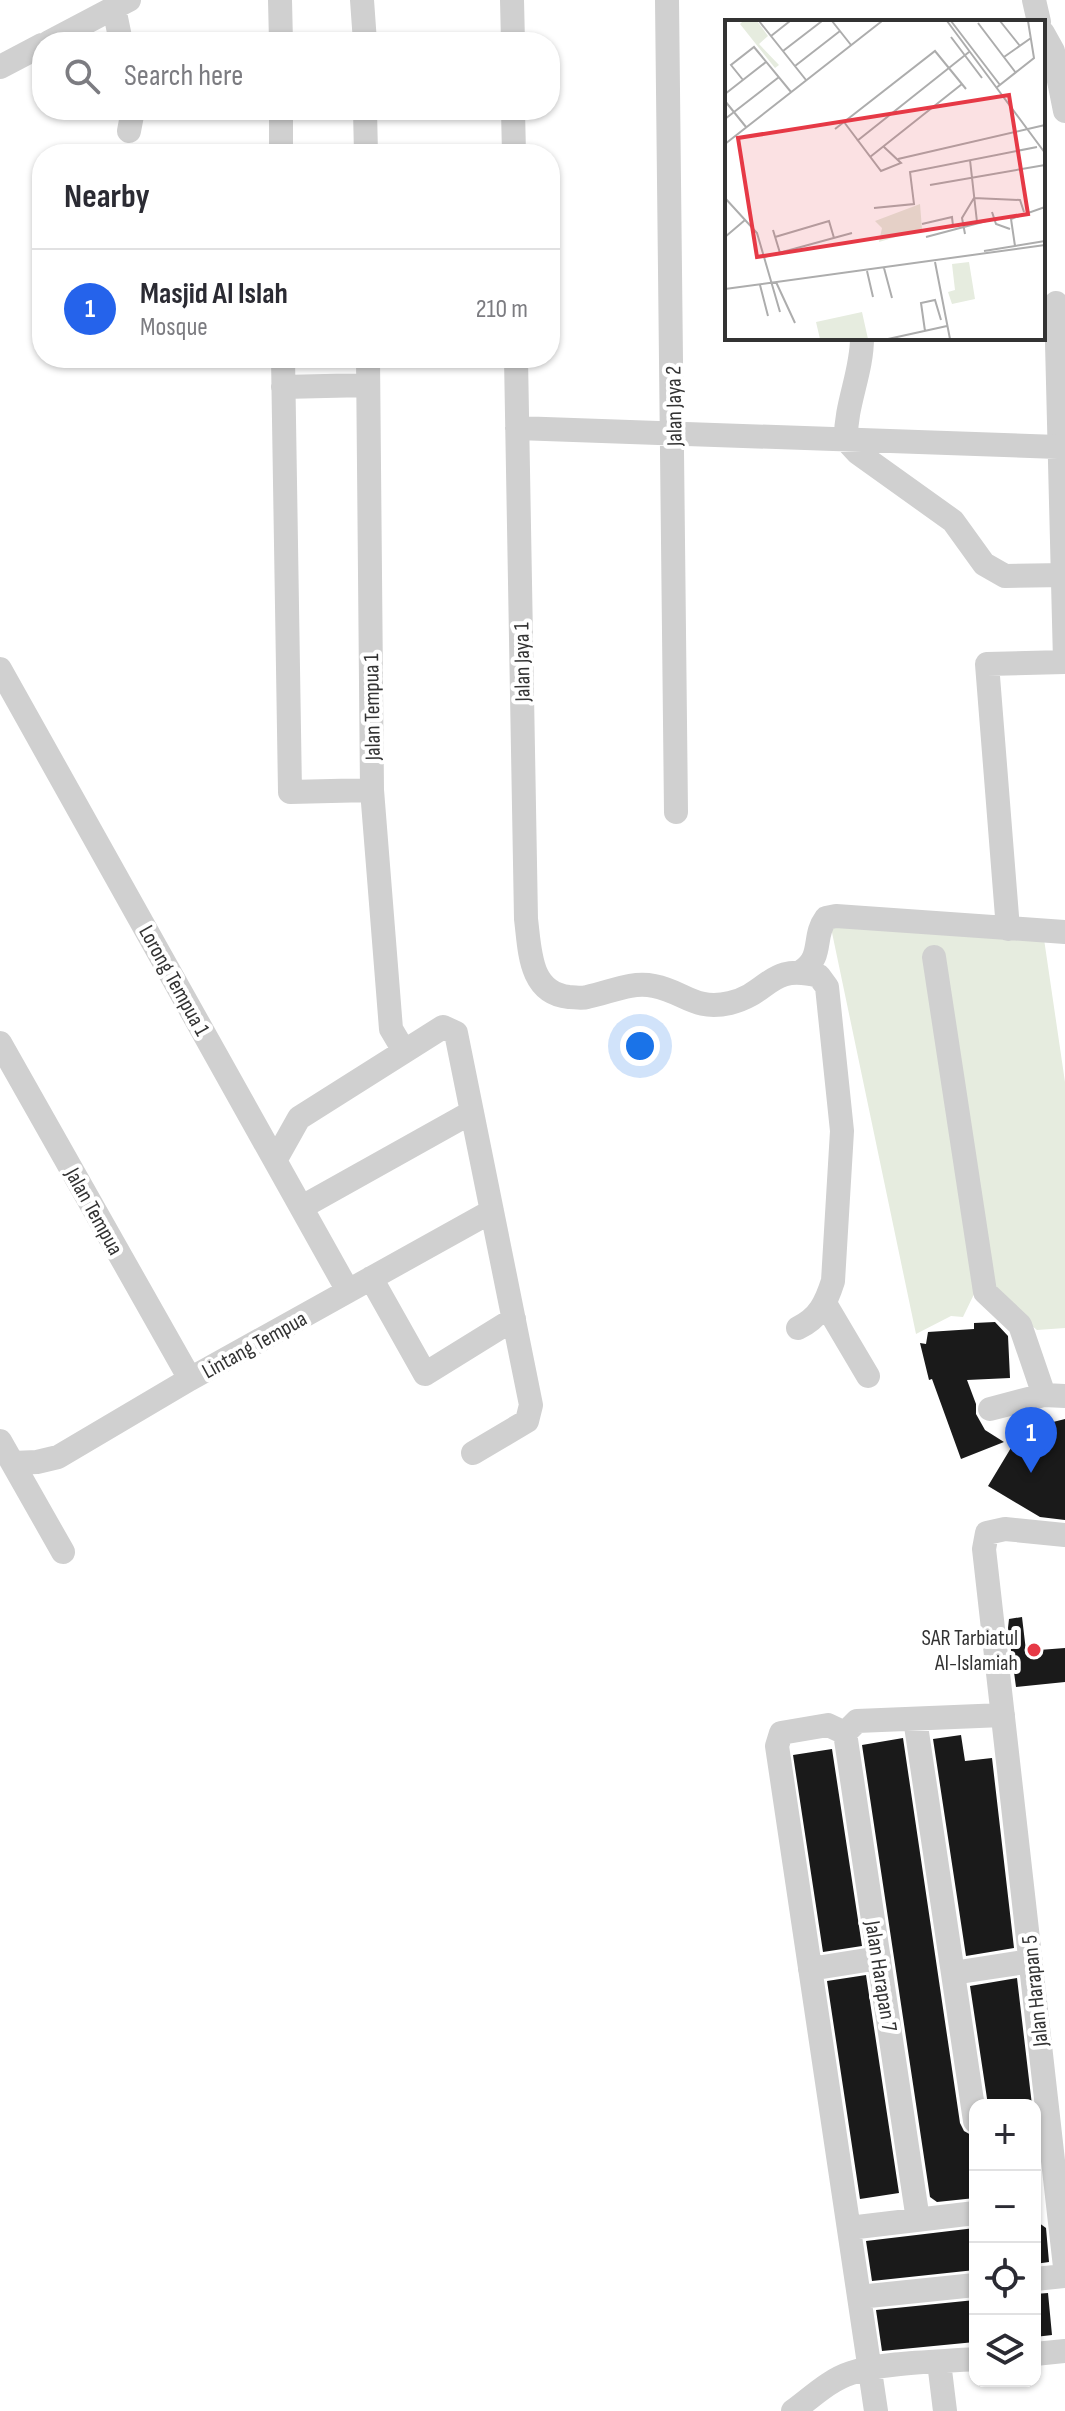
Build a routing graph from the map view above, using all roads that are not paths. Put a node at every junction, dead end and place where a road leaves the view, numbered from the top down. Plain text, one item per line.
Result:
1 (280, 0) edge
2 (362, 0) edge
3 (512, 0) edge
4 (667, 0) edge
5 (1034, 0) edge
6 (108, 6) edge
7 (1039, 20) edge
8 (65, 32) edge
9 (117, 32) edge
10 (281, 32) edge
11 (364, 32) edge
12 (513, 32) edge
13 (1045, 37) edge
14 (32, 50) edge
15 (0, 67) edge
16 (1065, 111) edge
17 (281, 120) edge
18 (365, 120) edge
19 (513, 120) edge
20 (281, 144) edge
21 (366, 144) edge
22 (514, 144) edge
23 (1055, 302) edge
24 (862, 340) edge
25 (283, 368) edge
26 (368, 368) edge
27 (516, 368) edge
28 (368, 385) junction
29 (283, 387) junction
30 (517, 428) junction
31 (673, 433) junction
32 (846, 440) junction
33 (1058, 447) junction
34 (1063, 575) edge
35 (1065, 662) edge
36 (0, 669) edge
37 (372, 790) junction
38 (676, 812) dead end
39 (1008, 929) junction
40 (1065, 932) edge
41 (934, 957) dead end
42 (802, 971) junction
43 (0, 1043) edge
44 (404, 1051) junction
45 (472, 1112) junction
46 (276, 1159) junction
47 (302, 1207) junction
48 (492, 1211) junction
49 (371, 1278) junction
50 (348, 1291) junction
51 (826, 1305) junction
52 (514, 1319) junction
53 (798, 1328) dead end
54 (868, 1376) dead end
55 (190, 1379) junction
56 (1054, 1396) edge
57 (990, 1409) dead end
58 (0, 1441) edge
59 (473, 1453) dead end
60 (13, 1463) junction
61 (1065, 1535) edge
62 (63, 1552) dead end
63 (1003, 1715) junction
64 (915, 1719) junction
65 (845, 1733) junction
66 (879, 1958) junction
67 (1031, 1961) junction
68 (810, 1969) junction
69 (953, 1973) junction
70 (972, 2099) edge
71 (1053, 2204) edge
72 (969, 2214) edge
73 (918, 2220) junction
74 (849, 2228) junction
75 (1065, 2267) edge
76 (1065, 2276) edge
77 (1041, 2278) edge
78 (969, 2286) edge
79 (859, 2297) junction
80 (1065, 2351) edge
81 (1041, 2353) edge
82 (969, 2360) edge
83 (939, 2362) junction
84 (870, 2369) junction
85 (793, 2411) edge
86 (876, 2411) edge
87 (945, 2411) edge

1 - 10 street
2 - 11 street
3 - 12 street
4 - 31 street, Jalan Jaya 2
5 - 7 street
6 - 8 street
6 - 9 street
13 - 16 street
14 - 15 street
17 - 20 street
18 - 21 street
19 - 22 street
23 - 33 street
24 - 32 street
25 - 29 street
26 - 28 street, Jalan Tempua 1
27 - 30 street, Jalan Jaya 1
28 - 29 street
28 - 37 street, Jalan Tempua 1
29 - 37 street
30 - 31 street
30 - 42 street, Jalan Jaya 1
31 - 32 street
31 - 38 street, Jalan Jaya 2
32 - 33 street
32 - 34 street
33 - 34 street
34 - 35 street
35 - 39 street
36 - 46 street, Lorong Tempua 1
37 - 44 street, Jalan Tempua 1
39 - 40 street
39 - 42 street
41 - 56 street
42 - 51 street
43 - 55 street, Jalan Tempua
44 - 45 street
44 - 46 street
45 - 47 street
45 - 48 street
46 - 47 street, Lorong Tempua 1
47 - 50 street, Lorong Tempua 1
48 - 49 street, Lintang Tempua
48 - 52 street
49 - 50 street, Lintang Tempua
49 - 52 street
50 - 55 street, Lintang Tempua
51 - 53 street
51 - 54 street
52 - 59 street
55 - 60 street, Lintang Tempua
56 - 57 street
58 - 60 street
60 - 62 street
61 - 63 street, Jalan Harapan 5
63 - 64 street
63 - 67 street, Jalan Harapan 5
64 - 65 street
64 - 69 street
65 - 66 street, Jalan Harapan 7
65 - 68 street
66 - 68 street
66 - 73 street, Jalan Harapan 7
67 - 69 street
67 - 71 street, Jalan Harapan 5
68 - 74 street
69 - 70 street
71 - 75 street, Jalan Harapan 5
72 - 73 street
73 - 74 street
74 - 79 street
76 - 77 street
78 - 79 street
79 - 84 street
80 - 81 street
82 - 83 street
83 - 84 street
83 - 87 street
84 - 85 street
84 - 86 street

